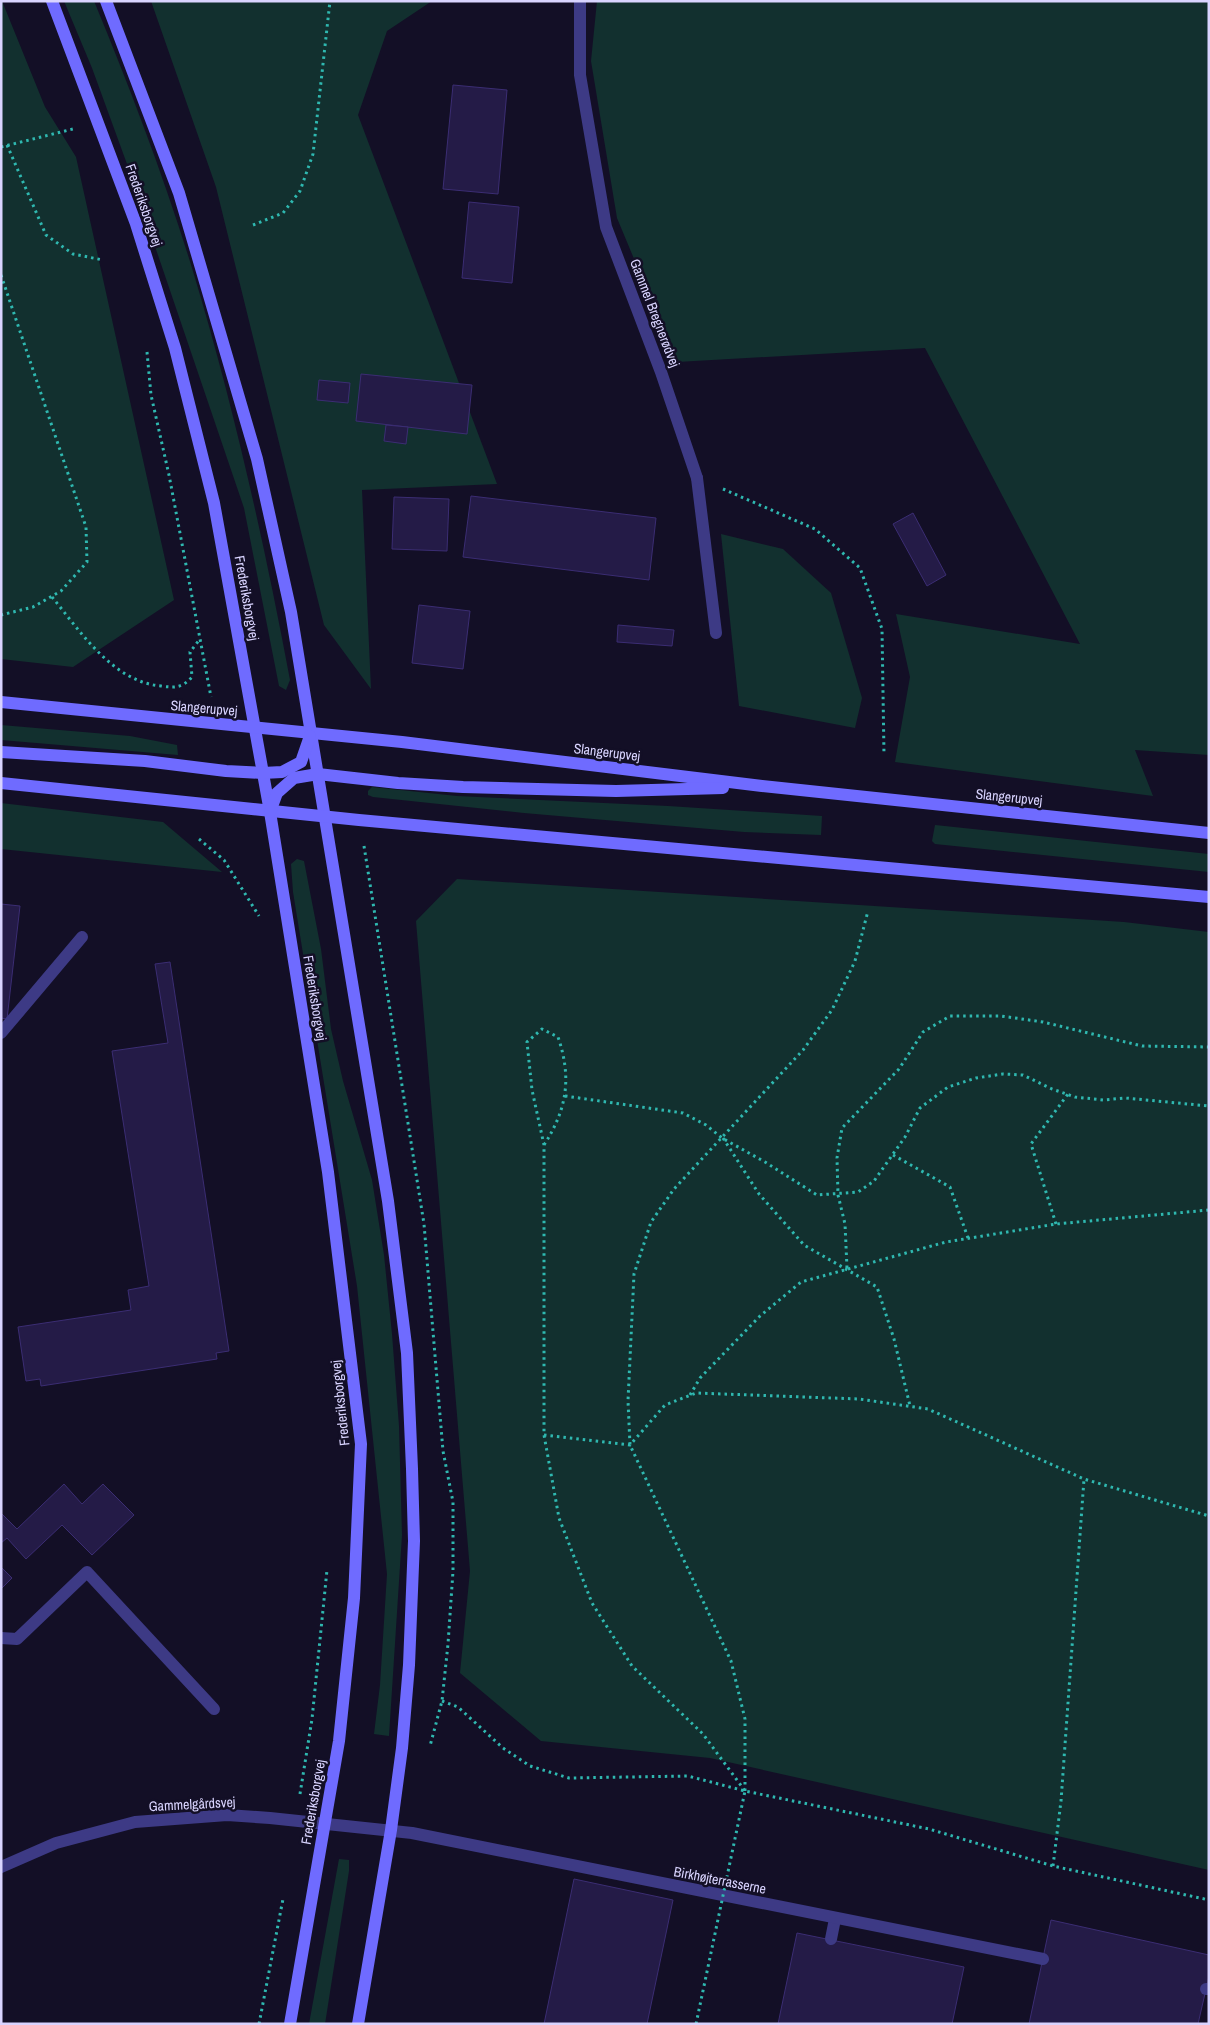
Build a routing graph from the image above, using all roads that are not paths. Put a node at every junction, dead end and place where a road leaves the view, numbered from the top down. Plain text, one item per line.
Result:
1 (52, 1) edge
2 (106, 1) edge
3 (580, 1) edge
4 (716, 633) dead end
5 (1, 702) edge
6 (254, 728) junction
7 (311, 733) junction
8 (1, 752) edge
9 (263, 773) junction
10 (318, 774) junction
11 (1, 783) edge
12 (762, 786) junction
13 (270, 812) junction
14 (324, 816) junction
15 (1209, 832) edge
16 (1209, 897) edge
17 (82, 937) dead end
18 (1, 1034) edge
19 (1, 1638) edge
20 (214, 1709) dead end
21 (325, 1824) junction
22 (391, 1830) junction
23 (1, 1867) edge
24 (836, 1919) junction
25 (832, 1939) dead end
26 (1043, 1959) dead end
27 (290, 2024) edge
28 (358, 2024) edge

1 - 6 street, Frederiksborgvej
2 - 7 street
3 - 4 street, Gammel Bregnerødvej
5 - 6 street, Slangerupvej
6 - 7 street, Slangerupvej
6 - 9 street, Frederiksborgvej
7 - 9 street
7 - 10 street
7 - 12 street, Slangerupvej
8 - 9 street
9 - 13 street, Frederiksborgvej
10 - 12 street
10 - 13 street
10 - 14 street
11 - 13 street
12 - 15 street, Slangerupvej
13 - 14 street
13 - 21 street, Frederiksborgvej
14 - 16 street
14 - 22 street
17 - 18 street
19 - 20 street
21 - 22 street, Gammelgårdsvej
21 - 23 street, Gammelgårdsvej
21 - 27 street, Frederiksborgvej
22 - 24 street, Birkhøjterrasserne
22 - 28 street
24 - 25 street
24 - 26 street, Birkhøjterrasserne

